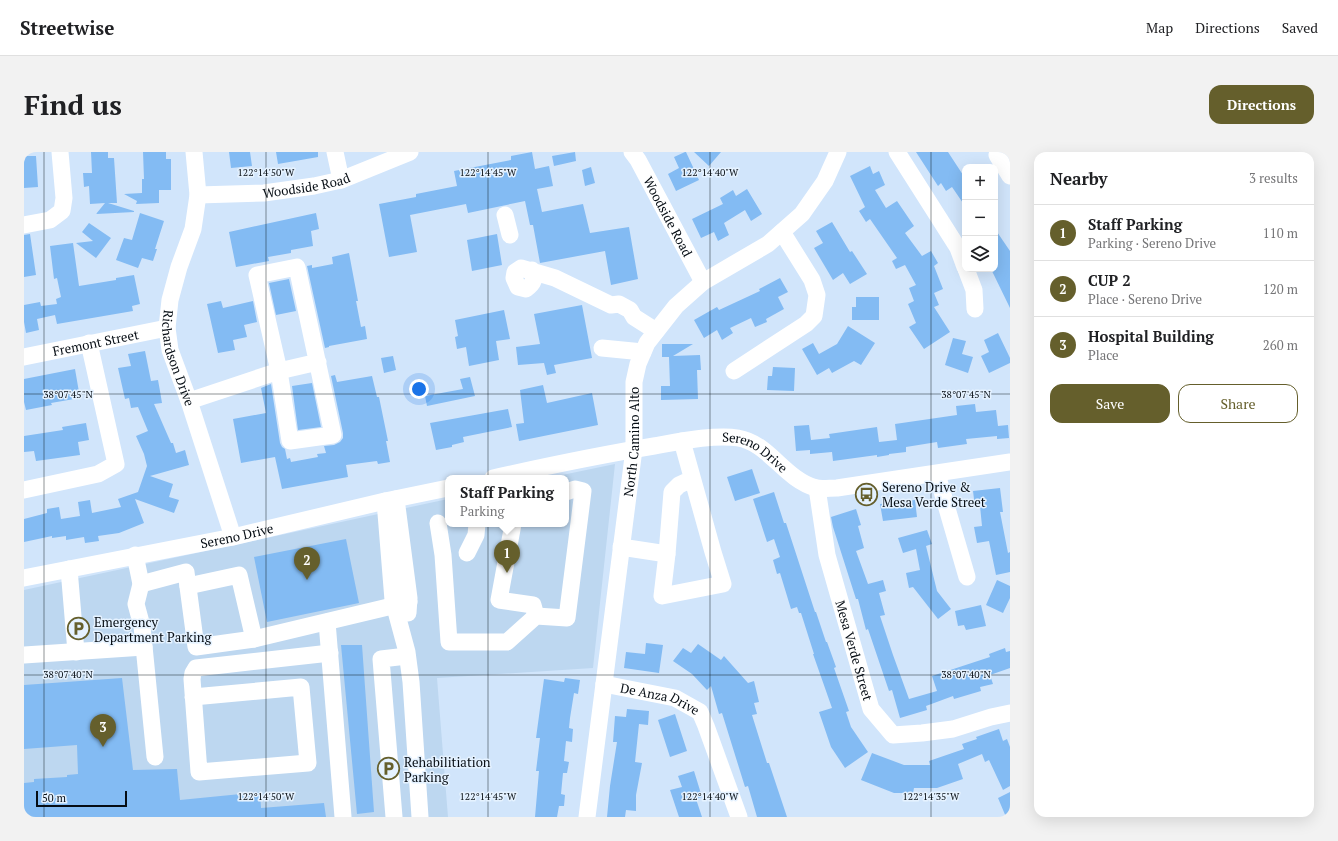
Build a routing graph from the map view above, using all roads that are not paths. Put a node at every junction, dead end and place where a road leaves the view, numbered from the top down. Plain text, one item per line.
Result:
1 (60, 152) edge
2 (194, 152) edge
3 (335, 152) edge
4 (410, 152) edge
5 (838, 152) edge
6 (897, 152) edge
7 (1002, 152) edge
8 (639, 155) edge
9 (1010, 176) edge
10 (341, 180) junction
11 (198, 195) junction
12 (505, 215) dead end
13 (24, 225) edge
14 (782, 232) junction
15 (510, 235) dead end
16 (962, 259) edge
17 (532, 270) dead end
18 (967, 272) edge
19 (703, 282) junction
20 (975, 309) dead end
21 (167, 328) junction
22 (656, 331) junction
23 (89, 343) junction
24 (602, 348) dead end
25 (643, 352) junction
26 (24, 357) edge
27 (318, 362) junction
28 (734, 370) dead end
29 (279, 371) junction
30 (189, 401) junction
31 (682, 441) junction
32 (634, 449) junction
33 (1010, 462) edge
34 (937, 474) junction
35 (507, 475) edge
36 (692, 479) junction
37 (817, 488) junction
38 (445, 489) edge
39 (24, 490) edge
40 (569, 491) edge
41 (391, 500) junction
42 (438, 523) dead end
43 (470, 527) edge
44 (477, 527) edge
45 (512, 527) edge
46 (233, 537) junction
47 (621, 547) junction
48 (466, 553) junction
49 (667, 554) junction
50 (135, 555) junction
51 (443, 555) junction
52 (69, 569) junction
53 (967, 577) dead end
54 (24, 578) edge
55 (141, 584) junction
56 (188, 586) junction
57 (402, 604) junction
58 (536, 616) junction
59 (327, 622) junction
60 (254, 639) junction
61 (144, 647) junction
62 (76, 652) junction
63 (330, 653) junction
64 (407, 654) junction
65 (24, 655) edge
66 (604, 684) junction
67 (193, 697) junction
68 (1010, 713) edge
69 (155, 758) dead end
70 (343, 817) edge
71 (394, 817) edge
72 (420, 817) edge
73 (587, 817) edge
74 (739, 817) edge

1 - 13 street
2 - 11 street, Richardson Drive
3 - 10 street
4 - 10 street, Woodside Road
5 - 14 street, North Camino Alto
6 - 16 street
7 - 9 street
8 - 19 street, Woodside Road
10 - 11 street, Woodside Road
11 - 21 street, Richardson Drive
12 - 15 street
14 - 19 street, North Camino Alto
14 - 28 street
17 - 22 street
18 - 20 street
19 - 22 street, North Camino Alto
21 - 23 street, Fremont Street
21 - 30 street, Richardson Drive
22 - 25 street, North Camino Alto
23 - 26 street, Fremont Street
23 - 39 street
24 - 25 street
25 - 32 street, North Camino Alto
27 - 29 street
27 - 29 street
27 - 29 street
29 - 30 street
30 - 46 street, Richardson Drive
31 - 32 street, Sereno Drive
31 - 36 street
31 - 37 street, Sereno Drive
32 - 35 street, Sereno Drive
32 - 47 street, North Camino Alto
33 - 34 street, Sereno Drive
34 - 37 street, Sereno Drive
34 - 53 street
36 - 49 street
36 - 49 street
37 - 68 street, Mesa Verde Street
38 - 41 street, Sereno Drive
40 - 58 street
41 - 46 street, Sereno Drive
41 - 57 street
42 - 51 street
43 - 48 street
44 - 48 street
45 - 58 street
46 - 50 street, Sereno Drive
47 - 49 street
47 - 66 street, North Camino Alto
48 - 51 street
50 - 52 street, Sereno Drive
50 - 55 street
51 - 58 street
52 - 54 street, Sereno Drive
52 - 62 street
55 - 56 street
55 - 61 street
56 - 60 street
56 - 60 street
57 - 59 street
57 - 64 street
59 - 60 street
59 - 63 street
61 - 62 street
61 - 69 street
62 - 65 street
63 - 67 street
63 - 70 street
64 - 71 street
64 - 72 street
66 - 73 street, North Camino Alto
66 - 74 street, De Anza Drive
67 - 67 street

